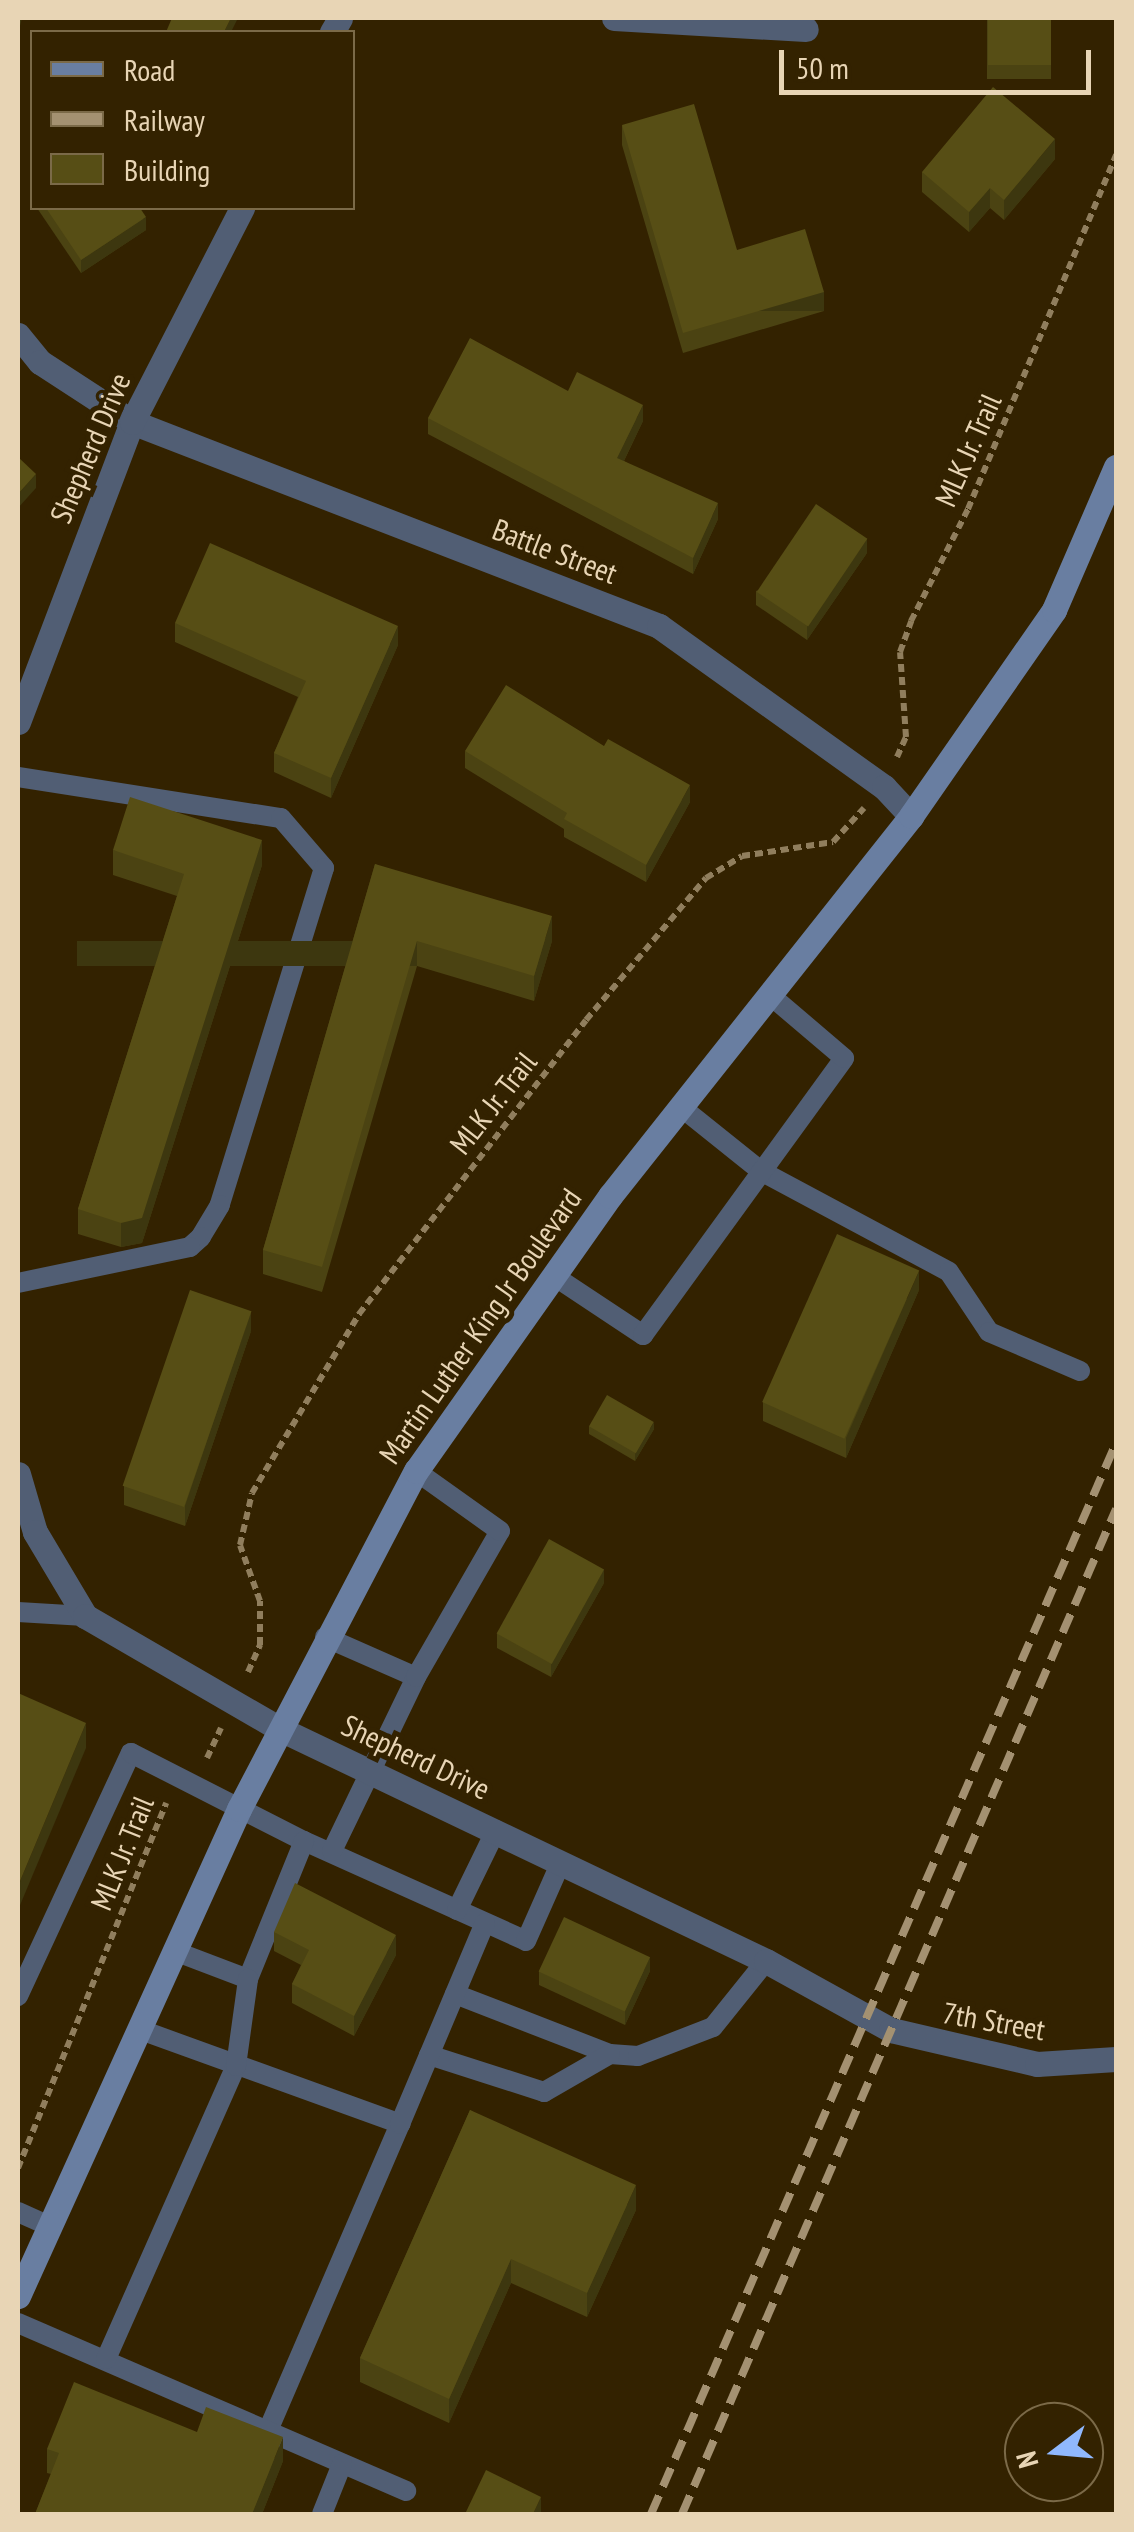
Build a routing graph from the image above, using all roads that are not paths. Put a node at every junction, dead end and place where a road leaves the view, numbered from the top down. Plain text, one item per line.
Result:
1 (614, 18) edge
2 (806, 29) dead end
3 (241, 210) edge
4 (18, 336) edge
5 (132, 422) junction
6 (1116, 467) edge
7 (18, 722) edge
8 (18, 778) edge
9 (911, 816) junction
10 (770, 995) junction
11 (681, 1107) junction
12 (761, 1171) junction
13 (554, 1276) junction
14 (18, 1283) edge
15 (1080, 1371) dead end
16 (416, 1471) junction
17 (18, 1474) edge
18 (18, 1612) edge
19 (85, 1616) junction
20 (324, 1637) junction
21 (416, 1677) junction
22 (280, 1730) junction
23 (370, 1769) junction
24 (239, 1808) junction
25 (496, 1830) junction
26 (304, 1841) junction
27 (332, 1851) junction
28 (561, 1862) junction
29 (457, 1910) junction
30 (486, 1923) junction
31 (177, 1952) junction
32 (766, 1961) junction
33 (248, 1978) junction
34 (454, 1994) junction
35 (18, 1996) edge
36 (867, 2016) joint
37 (141, 2030) junction
38 (610, 2054) junction
39 (430, 2055) junction
40 (1116, 2059) edge
41 (236, 2066) junction
42 (400, 2124) junction
43 (18, 2212) edge
44 (49, 2226) junction
45 (18, 2296) edge
46 (18, 2323) edge
47 (106, 2359) junction
48 (268, 2431) junction
49 (342, 2464) junction
50 (406, 2491) dead end
51 (322, 2514) edge

1 - 2 street
3 - 5 street, Shepherd Drive
4 - 5 street, Battle Street
5 - 7 street, Shepherd Drive
5 - 9 street, Battle Street
6 - 9 main road, Martin Luther King Jr Boulevard
8 - 14 lane
9 - 10 main road, Martin Luther King Jr Boulevard
10 - 11 main road, Martin Luther King Jr Boulevard
10 - 12 lane
11 - 12 lane
11 - 13 main road, Martin Luther King Jr Boulevard
12 - 13 lane
12 - 15 lane
13 - 16 main road, Martin Luther King Jr Boulevard
16 - 20 main road, Martin Luther King Jr Boulevard
16 - 21 lane
17 - 19 street, Shepherd Drive
18 - 19 lane
19 - 22 street, Shepherd Drive
20 - 21 lane
20 - 22 main road, Martin Luther King Jr Boulevard
21 - 23 lane
22 - 23 street, Shepherd Drive
22 - 24 main road, Martin Luther King Jr Boulevard
23 - 25 street, Shepherd Drive
23 - 27 lane
24 - 26 lane
24 - 31 main road, Martin Luther King Jr Boulevard
24 - 35 lane
25 - 28 street, Shepherd Drive
25 - 29 lane
26 - 27 lane
26 - 33 lane
27 - 29 lane
28 - 30 lane
28 - 32 street, Shepherd Drive
29 - 30 lane
30 - 34 lane
31 - 33 lane
31 - 37 main road, Martin Luther King Jr Boulevard
32 - 36 street, Shepherd Drive
32 - 38 lane
33 - 41 lane
34 - 38 lane
34 - 39 lane
36 - 40 street, 7th Street
37 - 41 lane
37 - 44 main road, Martin Luther King Jr Boulevard
38 - 39 lane
39 - 42 lane
41 - 42 lane
41 - 47 lane
42 - 48 lane
43 - 44 lane
44 - 45 main road, Martin Luther King Jr Boulevard
46 - 47 lane
47 - 48 lane
48 - 49 lane
49 - 50 lane
49 - 51 lane

